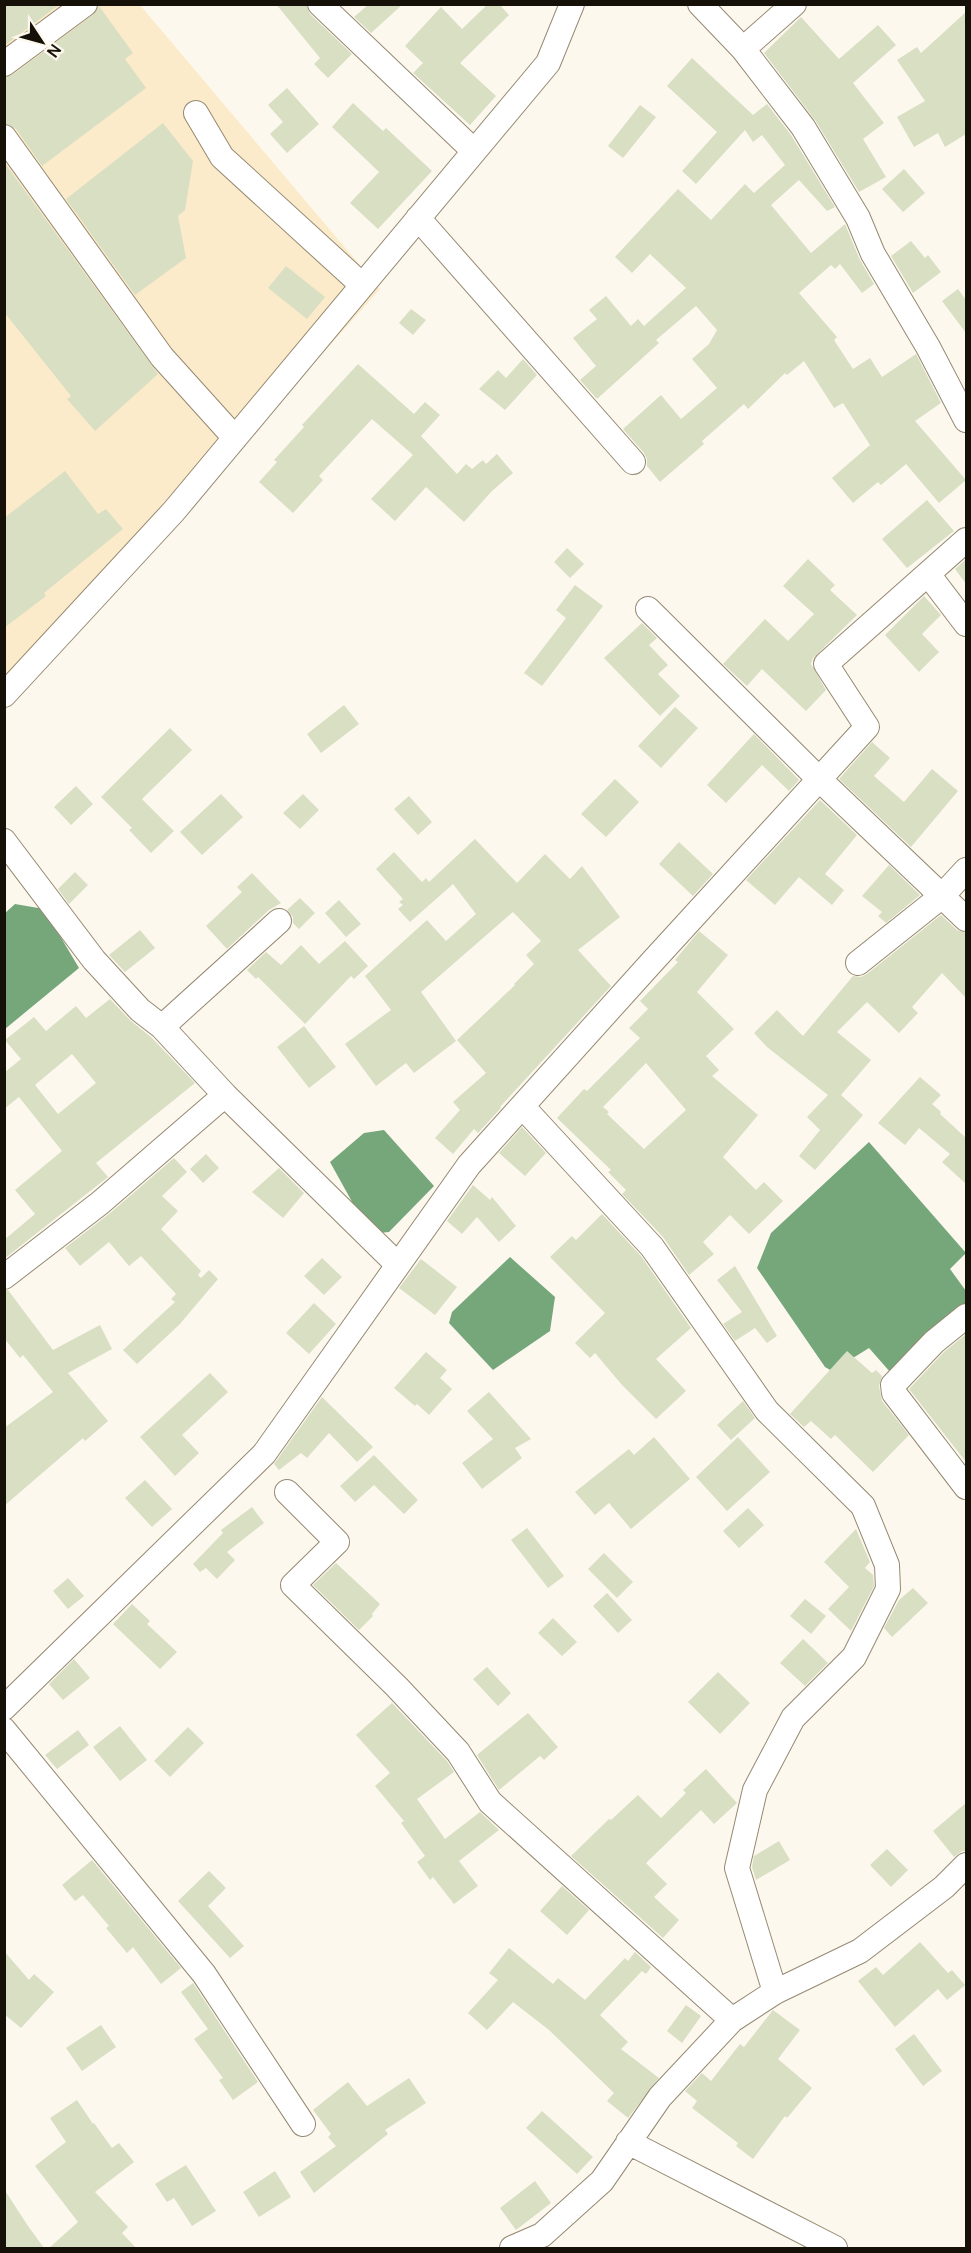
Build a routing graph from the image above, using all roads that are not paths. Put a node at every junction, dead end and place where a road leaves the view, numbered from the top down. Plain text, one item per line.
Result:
1 (85, 4) edge
2 (320, 4) edge
3 (572, 4) edge
4 (700, 4) edge
5 (794, 4) edge
6 (743, 49) junction
7 (4, 64) edge
8 (196, 112) dead end
9 (4, 137) edge
10 (474, 151) junction
11 (418, 218) junction
12 (362, 285) junction
13 (966, 420) edge
14 (235, 438) junction
15 (633, 462) dead end
16 (966, 540) edge
17 (928, 574) junction
18 (648, 609) dead end
19 (966, 624) edge
20 (4, 694) edge
21 (819, 779) junction
22 (4, 841) edge
23 (966, 870) edge
24 (942, 896) junction
25 (966, 919) edge
26 (279, 921) dead end
27 (858, 963) dead end
28 (162, 1027) junction
29 (225, 1095) junction
30 (522, 1106) junction
31 (398, 1264) junction
32 (4, 1277) edge
33 (966, 1316) edge
34 (966, 1488) edge
35 (287, 1492) dead end
36 (4, 1708) edge
37 (4, 1730) edge
38 (966, 1865) edge
39 (775, 1992) junction
40 (732, 2020) junction
41 (303, 2124) dead end
42 (628, 2142) junction
43 (512, 2248) edge
44 (835, 2248) edge

1 - 7 street
2 - 10 street
3 - 10 street
4 - 6 street
5 - 6 street
6 - 13 street
8 - 12 street
9 - 14 street
10 - 11 street
11 - 12 street
11 - 15 street
12 - 14 street
14 - 20 street
16 - 17 street
17 - 19 street
17 - 21 street
18 - 21 street
21 - 24 street
21 - 30 street
22 - 28 street
23 - 24 street
24 - 25 street
24 - 27 street
26 - 28 street
28 - 29 street
29 - 31 street
29 - 32 street
30 - 31 street
30 - 39 street
31 - 36 street
33 - 34 street
35 - 40 street
37 - 41 street
38 - 39 street
39 - 40 street
40 - 42 street
42 - 43 street
42 - 44 street

